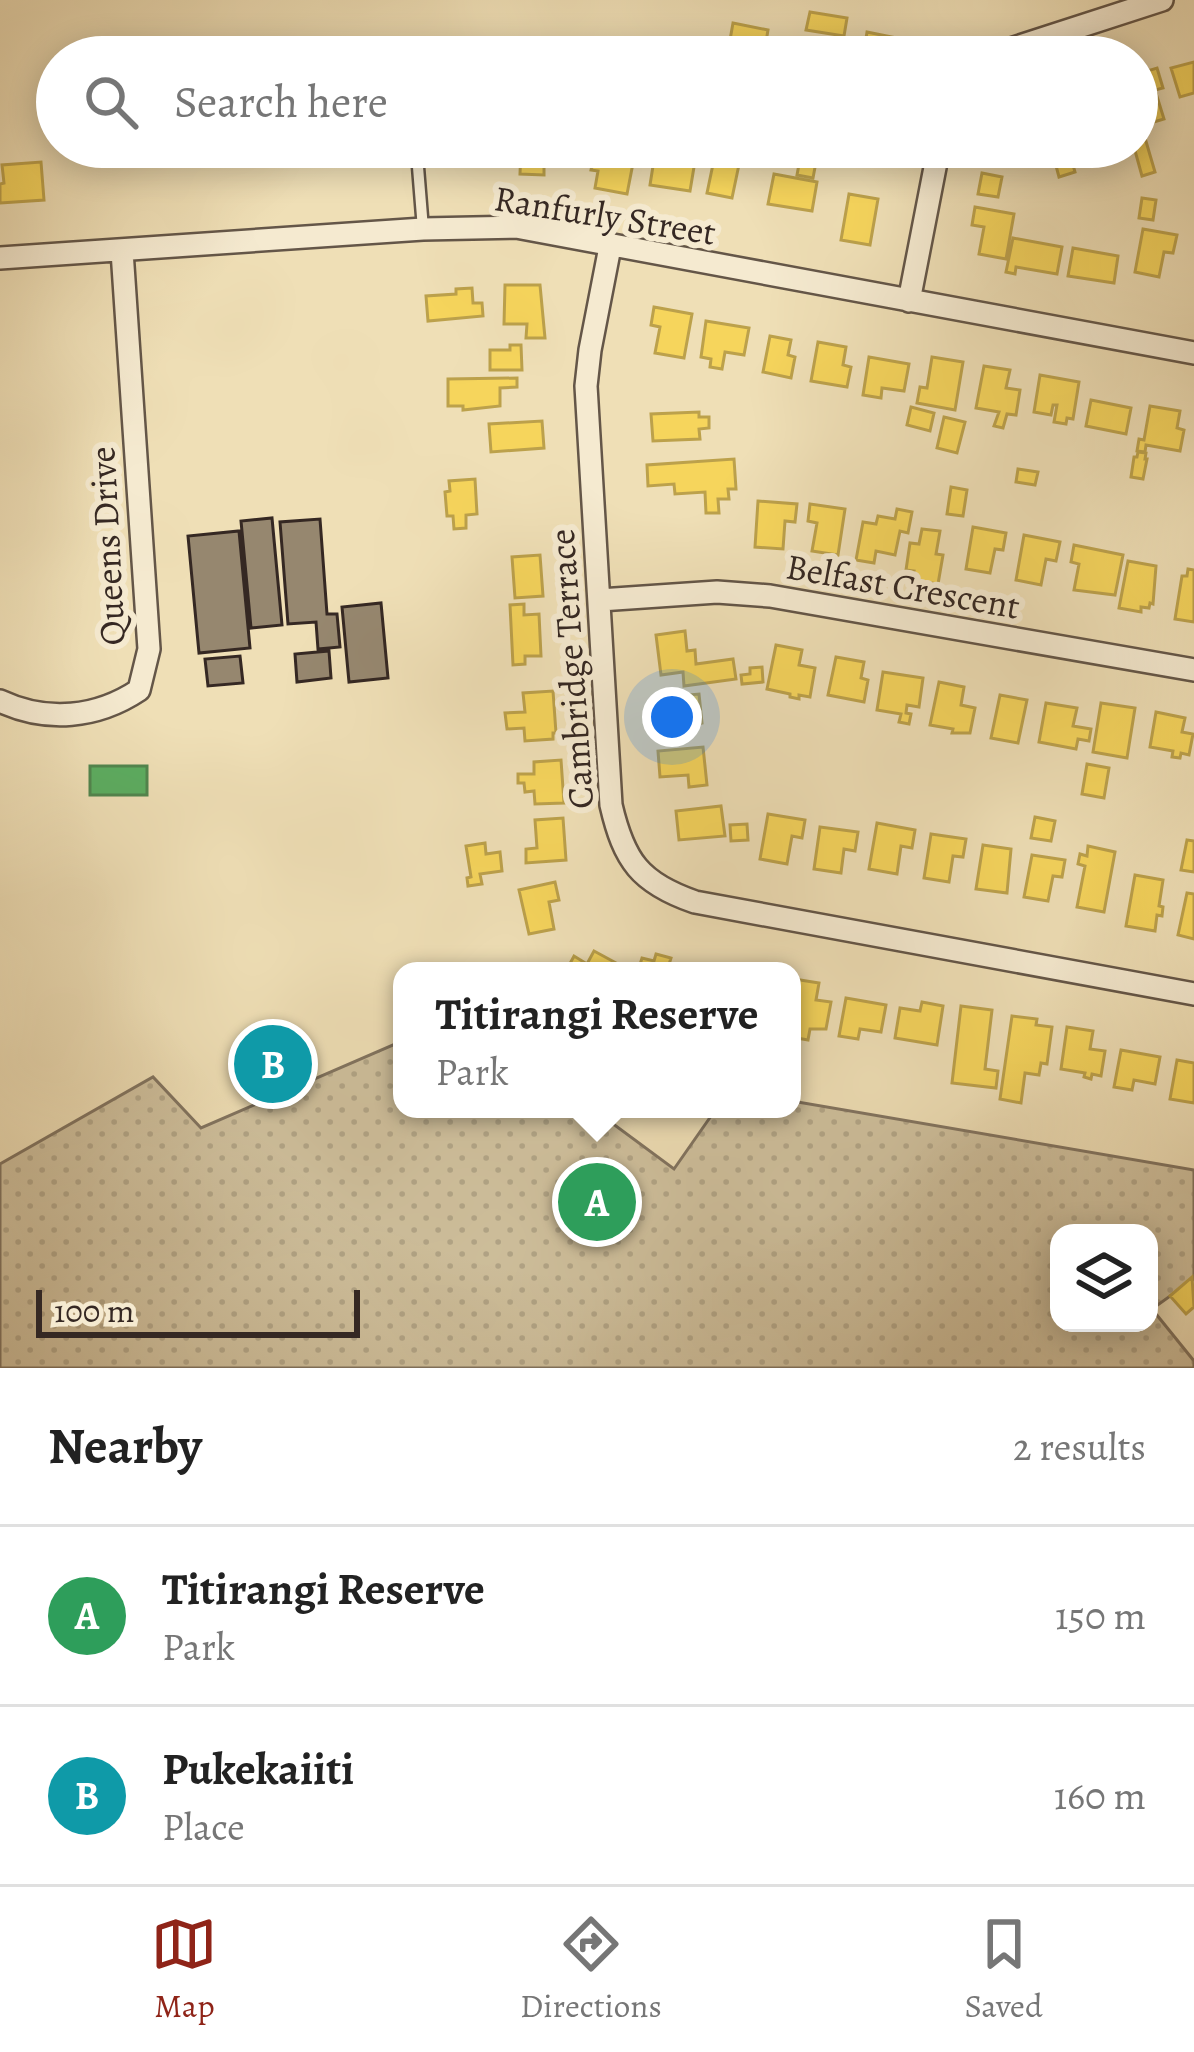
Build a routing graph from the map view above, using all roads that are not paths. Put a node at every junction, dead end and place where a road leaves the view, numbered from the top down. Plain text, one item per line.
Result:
1 (1162, 0) edge
2 (1051, 36) edge
3 (418, 168) edge
4 (935, 168) edge
5 (423, 229) junction
6 (610, 247) junction
7 (122, 251) junction
8 (0, 258) edge
9 (909, 301) junction
10 (1194, 353) edge
11 (599, 600) junction
12 (1194, 670) edge
13 (0, 701) edge
14 (1194, 994) edge

1 - 2 street
3 - 5 lane
4 - 9 street
5 - 6 street, Ranfurly Street
5 - 7 street, Ranfurly Street
6 - 9 street, Ranfurly Street
6 - 11 street, Cambridge Terrace
7 - 8 street, Ranfurly Street
7 - 13 street, Queens Drive
9 - 10 street, Ranfurly Street
11 - 12 street, Belfast Crescent
11 - 14 street, Cambridge Terrace

